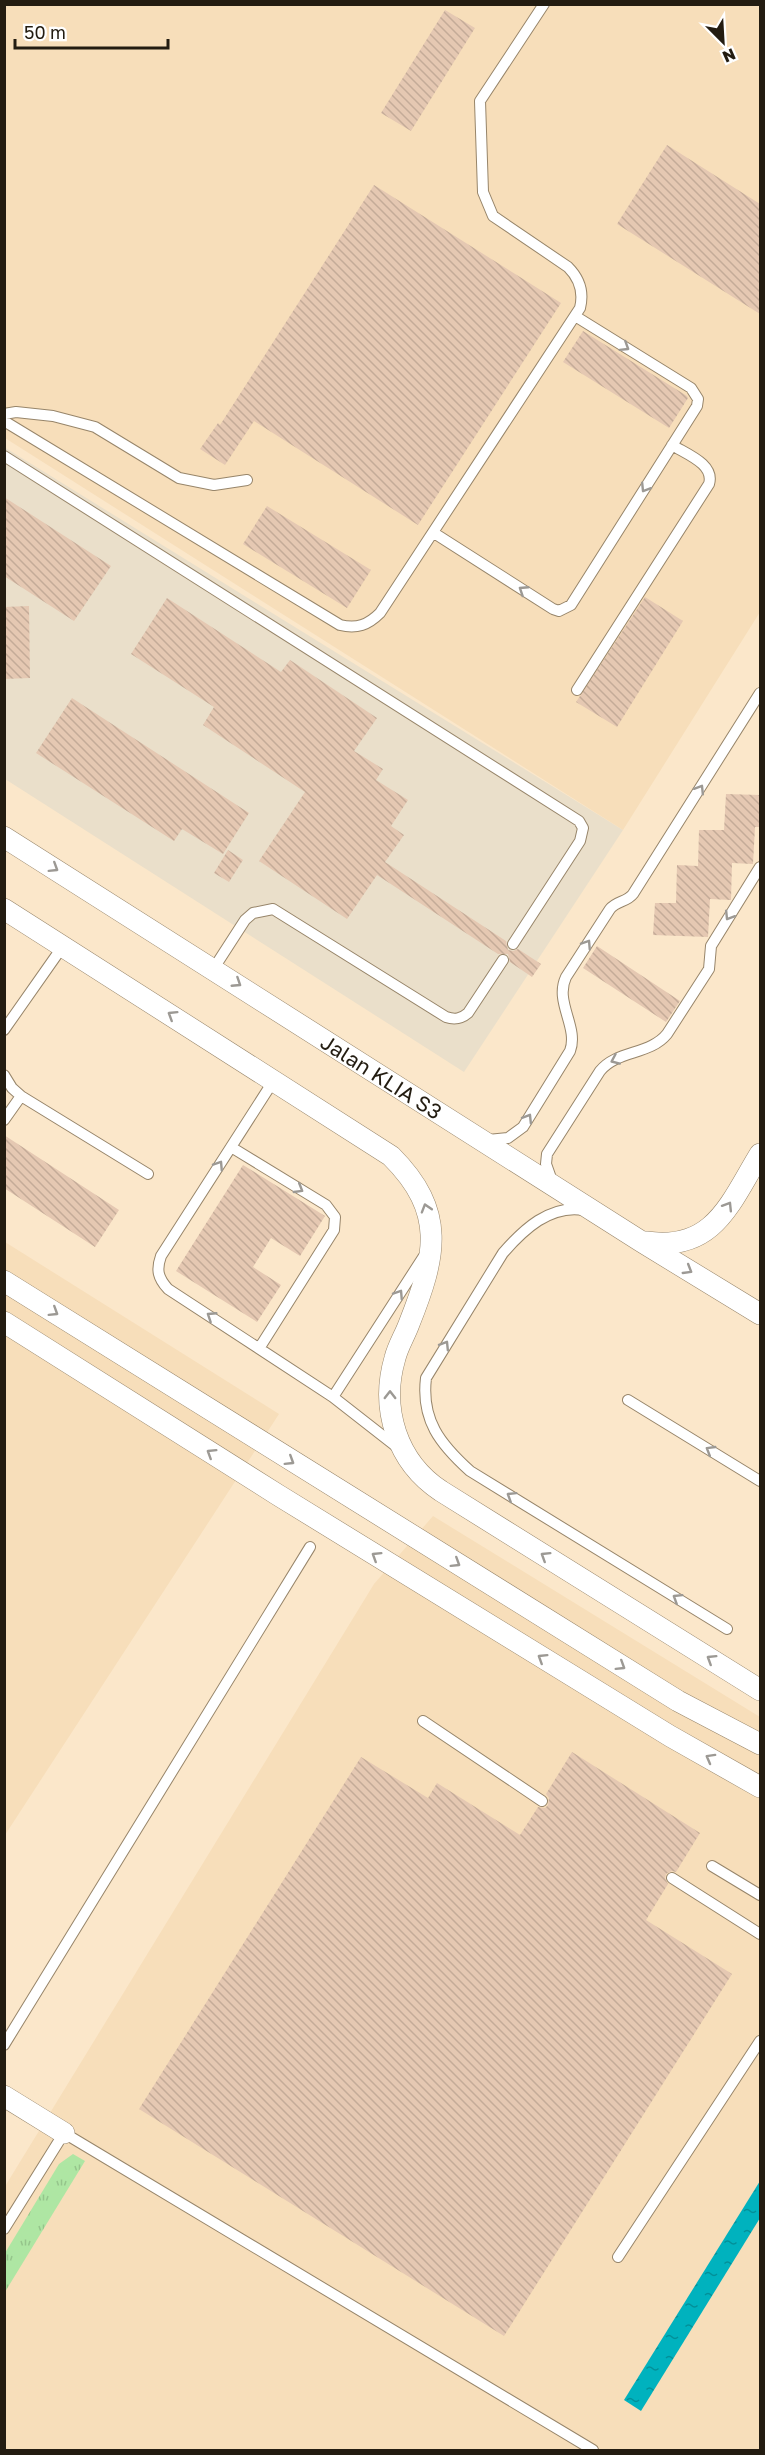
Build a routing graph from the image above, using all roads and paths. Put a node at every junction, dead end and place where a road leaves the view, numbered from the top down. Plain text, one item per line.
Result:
1 (544, 4) edge
2 (575, 316) junction
3 (4, 414) edge
4 (4, 421) edge
5 (672, 445) junction
6 (4, 456) edge
7 (247, 480) dead end
8 (434, 533) junction
9 (577, 690) dead end
10 (760, 693) edge
11 (4, 837) edge
12 (760, 867) edge
13 (4, 909) edge
14 (513, 944) dead end
15 (63, 946) junction
16 (502, 960) dead end
17 (214, 968) junction
18 (4, 1030) edge
19 (4, 1076) edge
20 (274, 1080) junction
21 (21, 1096) junction
22 (4, 1120) edge
23 (479, 1138) junction
24 (231, 1147) junction
25 (760, 1154) edge
26 (148, 1174) dead end
27 (557, 1188) junction
28 (605, 1218) junction
29 (642, 1242) junction
30 (431, 1245) junction
31 (4, 1281) edge
32 (760, 1314) edge
33 (4, 1323) edge
34 (260, 1347) junction
35 (333, 1396) junction
36 (628, 1400) dead end
37 (402, 1450) junction
38 (760, 1480) edge
39 (310, 1547) dead end
40 (727, 1629) dead end
41 (760, 1690) edge
42 (423, 1720) dead end
43 (760, 1744) edge
44 (760, 1787) edge
45 (542, 1801) dead end
46 (712, 1866) dead end
47 (672, 1878) dead end
48 (760, 1895) edge
49 (760, 1934) edge
50 (760, 2041) edge
51 (4, 2045) edge
52 (4, 2096) edge
53 (64, 2133) junction
54 (4, 2229) edge
55 (618, 2257) dead end
56 (593, 2451) edge

1 - 2 lane
2 -> 5 lane
2 - 8 lane
3 - 7 lane
4 - 8 lane
5 -> 8 lane
5 - 9 lane
6 - 14 lane
23 -> 10 lane
11 -> 17 street, Jalan KLIA S3
12 -> 27 lane
13 - 15 street
15 - 18 lane
20 -> 15 street
16 - 17 lane
17 -> 23 street, Jalan KLIA S3
19 - 21 lane
20 - 24 lane
30 -> 20 street
21 - 22 lane
21 - 26 lane
23 - 27 street, Jalan KLIA S3
34 -> 24 lane
24 -> 34 lane
29 -> 25 street
27 - 28 street, Jalan KLIA S3
28 - 29 street, Jalan KLIA S3
40 -> 28 lane
29 -> 32 street, Jalan KLIA S3
35 -> 30 lane
37 -> 30 street
31 -> 43 street
44 -> 33 street
34 - 35 lane
35 - 37 lane
38 -> 36 lane
41 -> 37 street
39 - 51 lane
42 - 45 lane
46 - 48 lane
47 - 49 lane
50 - 55 lane
52 - 53 street
53 - 54 lane
53 - 56 lane

